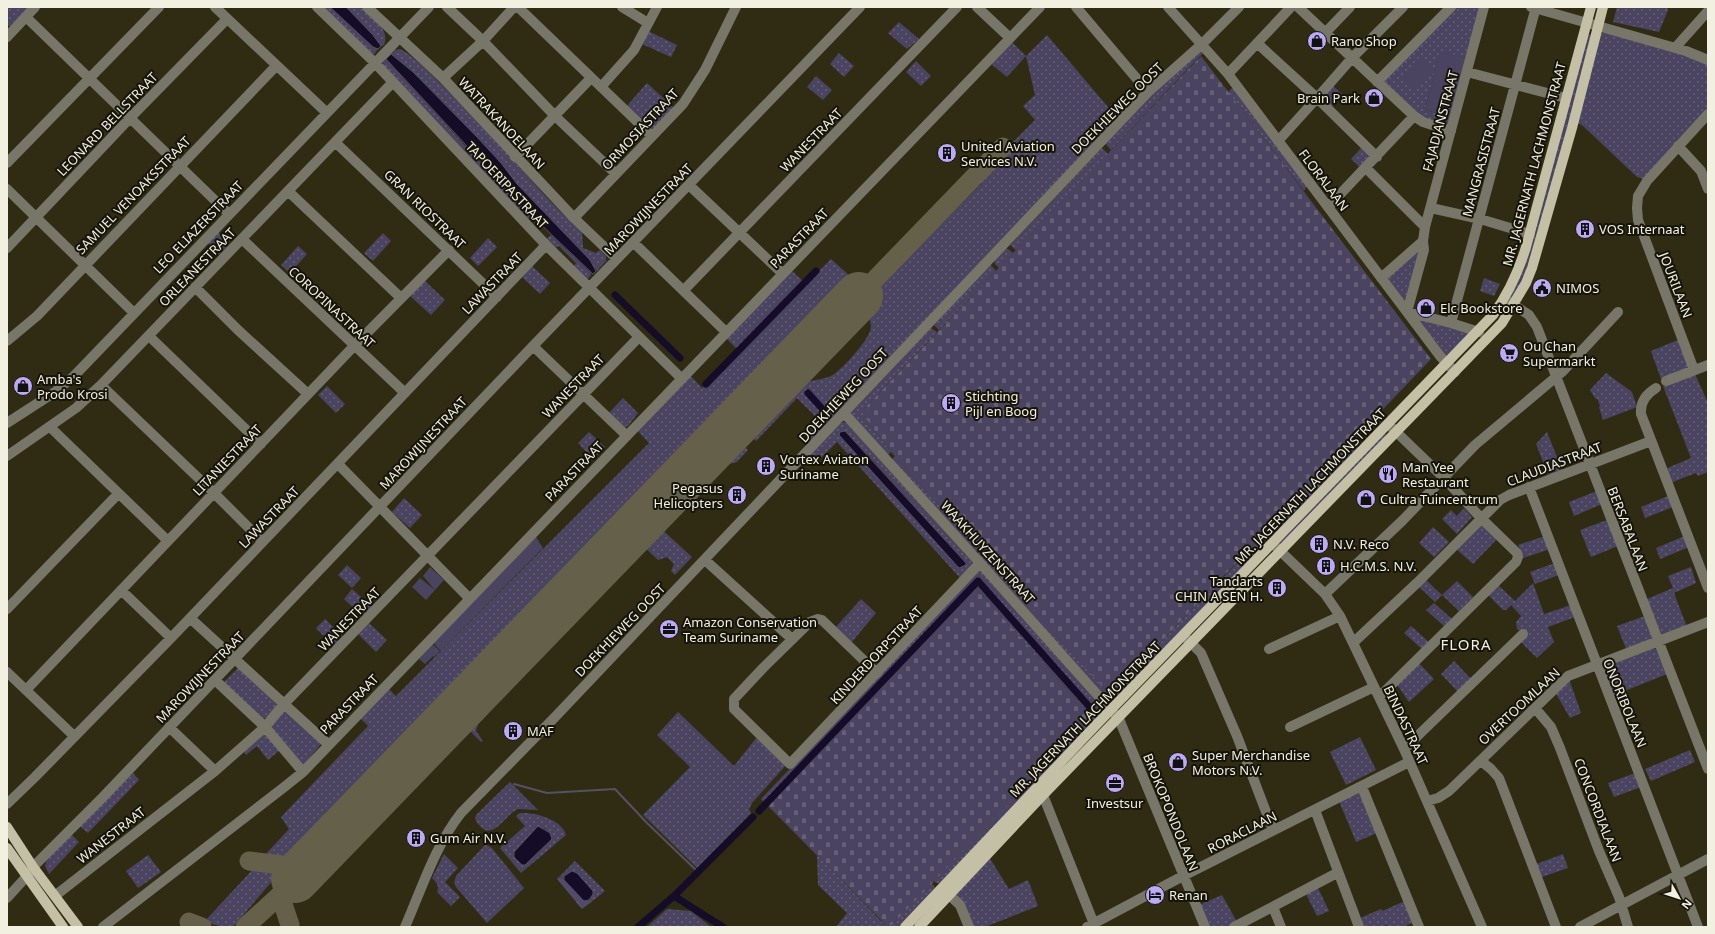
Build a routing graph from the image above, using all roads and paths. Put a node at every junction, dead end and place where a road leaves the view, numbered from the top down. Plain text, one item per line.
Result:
1 (35, 7) edge
2 (159, 7) edge
3 (215, 7) edge
4 (317, 7) edge
5 (367, 7) edge
6 (429, 7) edge
7 (447, 7) edge
8 (514, 7) edge
9 (518, 7) edge
10 (622, 7) edge
11 (657, 7) edge
12 (736, 7) edge
13 (860, 7) edge
14 (957, 7) edge
15 (977, 7) edge
16 (1040, 7) edge
17 (1076, 7) edge
18 (1168, 7) edge
19 (1239, 7) edge
20 (1291, 7) edge
21 (1298, 7) edge
22 (1350, 7) edge
23 (1403, 7) edge
24 (1450, 7) edge
25 (1484, 7) edge
26 (1534, 7) edge
27 (1591, 7) edge
28 (1603, 7) edge
29 (1708, 11) edge
30 (26, 17) junction
31 (228, 19) junction
32 (1587, 22) junction
33 (648, 23) junction
34 (1598, 26) junction
35 (1326, 32) junction
36 (7, 37) edge
37 (398, 37) junction
38 (1010, 38) junction
39 (483, 41) junction
40 (1257, 43) junction
41 (1202, 44) junction
42 (1675, 48) junction
43 (1352, 58) junction
44 (1708, 60) edge
45 (375, 63) junction
46 (276, 66) junction
47 (1467, 72) junction
48 (1228, 74) junction
49 (89, 77) junction
50 (442, 78) junction
51 (591, 78) junction
52 (393, 82) junction
53 (1377, 82) junction
54 (1515, 84) junction
55 (601, 87) junction
56 (1148, 92) junction
57 (1318, 98) junction
58 (1566, 98) junction
59 (327, 112) junction
60 (1708, 114) edge
61 (554, 116) junction
62 (1414, 116) junction
63 (130, 118) junction
64 (1451, 131) junction
65 (652, 136) junction
66 (1278, 141) junction
67 (335, 142) junction
68 (1678, 146) junction
69 (516, 157) junction
70 (1376, 157) junction
71 (7, 163) edge
72 (181, 165) junction
73 (1366, 168) junction
74 (616, 174) junction
75 (689, 185) junction
76 (7, 189) edge
77 (1708, 189) edge
78 (288, 191) junction
79 (1328, 207) junction
80 (1431, 208) junction
81 (230, 214) junction
82 (36, 218) junction
83 (574, 218) junction
84 (1480, 219) junction
85 (1425, 227) junction
86 (738, 234) junction
87 (1530, 234) junction
88 (242, 239) junction
89 (1423, 241) junction
90 (633, 242) junction
91 (546, 245) junction
92 (7, 248) edge
93 (449, 250) junction
94 (617, 259) junction
95 (85, 264) junction
96 (782, 273) junction
97 (1381, 278) junction
98 (195, 287) junction
99 (590, 288) junction
100 (684, 290) junction
101 (497, 297) junction
102 (401, 298) junction
103 (1505, 299) junction
104 (1514, 305) junction
105 (1407, 312) junction
106 (1618, 312) dead end
107 (134, 313) junction
108 (1451, 323) junction
109 (726, 332) junction
110 (1479, 332) junction
111 (149, 336) junction
112 (639, 337) junction
113 (7, 341) edge
114 (354, 346) junction
115 (533, 346) junction
116 (1447, 364) junction
117 (1708, 365) edge
118 (1694, 370) junction
119 (1456, 372) junction
120 (682, 378) junction
121 (1556, 378) junction
122 (1666, 381) dead end
123 (101, 385) junction
124 (1656, 388) dead end
125 (405, 393) junction
126 (308, 394) junction
127 (583, 394) junction
128 (844, 413) junction
129 (7, 424) edge
130 (1388, 424) junction
131 (50, 427) junction
132 (1397, 432) junction
133 (627, 436) junction
134 (1651, 441) junction
135 (261, 444) junction
136 (7, 456) edge
137 (338, 464) junction
138 (1590, 464) junction
139 (1444, 478) junction
140 (1529, 487) junction
141 (214, 493) junction
142 (118, 494) junction
143 (380, 507) junction
144 (1481, 518) junction
145 (168, 541) junction
146 (262, 542) junction
147 (1272, 542) junction
148 (1281, 551) junction
149 (428, 556) junction
150 (705, 560) junction
151 (980, 563) junction
152 (1708, 588) edge
153 (121, 590) junction
154 (1325, 594) junction
155 (469, 598) junction
156 (7, 609) edge
157 (1340, 616) junction
158 (190, 618) junction
159 (1708, 622) edge
160 (1183, 634) junction
161 (1523, 634) dead end
162 (171, 638) junction
163 (792, 639) junction
164 (1354, 642) junction
165 (1658, 642) junction
166 (1192, 644) junction
167 (1269, 649) dead end
168 (235, 659) junction
169 (1596, 665) junction
170 (7, 672) edge
171 (877, 673) junction
172 (215, 680) junction
173 (1374, 687) junction
174 (26, 690) junction
175 (1379, 697) junction
176 (284, 704) junction
177 (1535, 708) junction
178 (1111, 709) junction
179 (1119, 719) junction
180 (169, 727) junction
181 (265, 727) junction
182 (1290, 727) dead end
183 (74, 736) junction
184 (328, 744) junction
185 (1404, 749) junction
186 (1481, 761) junction
187 (1409, 762) junction
188 (1708, 769) edge
189 (215, 771) junction
190 (302, 772) junction
191 (1362, 787) junction
192 (1040, 792) junction
193 (1427, 801) junction
194 (7, 804) edge
195 (1315, 810) junction
196 (7, 828) edge
197 (1273, 830) junction
198 (7, 848) edge
199 (1708, 859) edge
200 (34, 866) junction
201 (1337, 873) junction
202 (1680, 875) junction
203 (27, 876) junction
204 (1183, 876) junction
205 (946, 892) junction
206 (56, 896) junction
207 (7, 898) edge
208 (1622, 905) junction
209 (1273, 907) junction
210 (1091, 925) edge
211 (63, 927) edge
212 (78, 927) edge
213 (103, 927) edge
214 (405, 927) edge
215 (905, 927) edge
216 (918, 927) edge
217 (969, 927) edge
218 (1205, 927) edge
219 (1234, 927) edge
220 (1281, 927) edge
221 (1359, 927) edge
222 (1419, 927) edge
223 (1482, 927) edge
224 (1556, 927) edge
225 (1580, 927) edge
226 (1628, 927) edge
227 (1698, 927) edge

1 - 30 street
2 - 49 street
3 - 31 street
4 - 45 street, TAPOERIPASTRAAT
5 - 37 street, WATRAKANOELAAN
6 - 37 street
7 - 39 street
8 - 39 street
9 - 51 street
10 - 33 street
11 - 33 street
12 - 65 street, ORMOSIASTRAAT
13 - 75 street, MAROWIJNESTRAAT
14 - 86 street, WANESTRAAT
15 - 38 street
16 - 38 street, PARASTRAAT
17 - 56 street
18 - 41 street, FLORALAAN
19 - 41 street, DOEKHIEWEG OOST
20 - 40 street
21 - 35 street
22 - 35 street
23 - 43 street
24 - 53 street
25 - 47 street, FAJADJANSTRAAT
26 - 32 street
26 - 54 street, MANGRASISTRAAT
27 - 32 main road, MR. JAGERNATH LACHMONSTRAAT
28 - 34 main road, MR. JAGERNATH LACHMONSTRAAT
29 - 42 street
30 - 36 street
30 - 49 street
31 - 46 street
31 - 63 street, LEONARD BELLSTRAAT
32 - 34 street
32 - 58 main road, MR. JAGERNATH LACHMONSTRAAT
33 - 55 street
34 - 42 street
34 - 104 main road, MR. JAGERNATH LACHMONSTRAAT
35 - 43 street
37 - 45 street, LEO ELIAZERSTRAAT
37 - 50 street, WATRAKANOELAAN
38 - 96 street, PARASTRAAT
39 - 50 street
39 - 61 street
40 - 48 street
40 - 57 street
41 - 48 street, FLORALAAN
41 - 56 street, DOEKHIEWEG OOST
42 - 44 street
43 - 53 street
43 - 57 street
45 - 52 street, TAPOERIPASTRAAT
45 - 59 street, LEO ELIAZERSTRAAT
46 - 59 street
46 - 72 street, SAMUEL VENOAKSSTRAAT
47 - 54 street
47 - 64 street, FAJADJANSTRAAT
48 - 66 street, FLORALAAN
49 - 63 street
49 - 71 street
50 - 69 street, WATRAKANOELAAN
51 - 55 street
51 - 61 street
52 - 67 street, ORLEANESTRAAT
52 - 91 street, TAPOERIPASTRAAT
53 - 62 street
54 - 58 street
54 - 84 street, MANGRASISTRAAT
55 - 65 street
56 - 128 street, DOEKHIEWEG OOST
57 - 66 street
57 - 70 street
58 - 87 main road, MR. JAGERNATH LACHMONSTRAAT
59 - 81 street, LEO ELIAZERSTRAAT
60 - 68 street, JOURILAAN
61 - 69 street
61 - 74 street
62 - 64 street
62 - 70 street
63 - 72 street
63 - 82 street, LEONARD BELLSTRAAT
64 - 80 street, FAJADJANSTRAAT
65 - 74 street, ORMOSIASTRAAT
66 - 79 street, FLORALAAN
67 - 78 street, ORLEANESTRAAT
67 - 93 street, GRAN RIOSTRAAT
68 - 77 street
68 - 118 street, JOURILAAN
69 - 83 street, WATRAKANOELAAN
70 - 73 street
72 - 81 street
72 - 95 street, SAMUEL VENOAKSSTRAAT
73 - 79 street
73 - 85 street
74 - 83 street, ORMOSIASTRAAT
75 - 86 street
75 - 90 street, MAROWIJNESTRAAT
76 - 82 street
78 - 88 street, ORLEANESTRAAT
78 - 102 street
79 - 97 street, FLORALAAN
80 - 84 street
80 - 85 street, FAJADJANSTRAAT
81 - 107 street, LEO ELIAZERSTRAAT
82 - 92 street, LEONARD BELLSTRAAT
82 - 95 street
83 - 94 street, WATRAKANOELAAN
84 - 87 street
84 - 108 street, MANGRASISTRAAT
85 - 89 street, FAJADJANSTRAAT
86 - 96 street
86 - 100 street, WANESTRAAT
87 - 103 main road, MR. JAGERNATH LACHMONSTRAAT
88 - 98 street, ORLEANESTRAAT
88 - 114 street, COROPINASTRAAT
89 - 97 street
89 - 105 street, FAJADJANSTRAAT
90 - 94 street, MAROWIJNESTRAAT
90 - 100 street
91 - 99 street, TAPOERIPASTRAAT
91 - 101 street, LAWASTRAAT
93 - 101 street, GRAN RIOSTRAAT
93 - 102 street, LITANIESTRAAT
94 - 99 street, MAROWIJNESTRAAT
95 - 107 street
95 - 113 street, SAMUEL VENOAKSSTRAAT
96 - 109 street, PARASTRAAT
97 - 105 street, FLORALAAN
98 - 111 street, ORLEANESTRAAT
98 - 126 street
99 - 112 street, TAPOERIPASTRAAT
99 - 115 street, MAROWIJNESTRAAT
100 - 109 street
101 - 125 street, LAWASTRAAT
102 - 114 street, LITANIESTRAAT
103 - 104 street, BERSABALAAN
103 - 110 main road, MR. JAGERNATH LACHMONSTRAAT
104 - 119 main road, MR. JAGERNATH LACHMONSTRAAT
104 - 121 street, BERSABALAAN
105 - 108 street
105 - 116 street, FLORALAAN
106 - 121 street
107 - 129 street, LEO ELIAZERSTRAAT
108 - 110 street
109 - 120 street, PARASTRAAT
110 - 116 main road, MR. JAGERNATH LACHMONSTRAAT
111 - 123 street, ORLEANESTRAAT
111 - 135 street
112 - 120 street, TAPOERIPASTRAAT
112 - 127 street, WANESTRAAT
114 - 125 street, COROPINASTRAAT
114 - 126 street, LITANIESTRAAT
115 - 127 street
115 - 143 street, MAROWIJNESTRAAT
116 - 119 street, FLORALAAN
116 - 130 main road, MR. JAGERNATH LACHMONSTRAAT
117 - 118 street
118 - 122 street
119 - 132 main road, MR. JAGERNATH LACHMONSTRAAT
120 - 133 street, PARASTRAAT
121 - 138 street, BERSABALAAN
121 - 139 street
123 - 131 street, ORLEANESTRAAT
123 - 141 street
124 - 134 street
125 - 137 street, LAWASTRAAT
126 - 135 street, LITANIESTRAAT
127 - 133 street
127 - 149 street, WANESTRAAT
128 - 150 street, DOEKHIEWEG OOST
128 - 151 street, WAAKHUYZENSTRAAT
130 - 132 street
130 - 147 main road, MR. JAGERNATH LACHMONSTRAAT
131 - 136 street, ORLEANESTRAAT
131 - 142 street
132 - 139 street
132 - 148 main road, MR. JAGERNATH LACHMONSTRAAT
133 - 155 street, PARASTRAAT
134 - 138 street, CLAUDIASTRAAT
134 - 152 street
135 - 141 street, LITANIESTRAAT
137 - 143 street
137 - 146 street, LAWASTRAAT
138 - 140 street, CLAUDIASTRAAT
138 - 165 street, BERSABALAAN
139 - 144 street
139 - 154 street
140 - 144 street, CLAUDIASTRAAT
140 - 169 street, ONORIBOLAAN
141 - 145 street, LITANIESTRAAT
141 - 146 street
142 - 145 street
142 - 156 street
143 - 149 street
143 - 168 street, MAROWIJNESTRAAT
144 - 164 street, CLAUDIASTRAAT
144 - 175 street
145 - 153 street, LITANIESTRAAT
146 - 158 street, LAWASTRAAT
147 - 148 street, BINDASTRAAT
147 - 160 main road, MR. JAGERNATH LACHMONSTRAAT
148 - 154 street, BINDASTRAAT
148 - 166 main road, MR. JAGERNATH LACHMONSTRAAT
149 - 155 street
149 - 176 street, WANESTRAAT
150 - 163 street
150 - 214 street, DOEKHIEWEG OOST
151 - 171 street, KINDERDORPSTRAAT
151 - 178 street, WAAKHUYZENSTRAAT
153 - 162 street
153 - 174 street, LITANIESTRAAT
154 - 157 street, BINDASTRAAT
155 - 184 street, PARASTRAAT
157 - 164 street, BINDASTRAAT
157 - 167 street
158 - 162 street, LAWASTRAAT
158 - 168 street
159 - 165 street, OVERTOOMLAAN
160 - 166 street
160 - 178 main road, MR. JAGERNATH LACHMONSTRAAT
161 - 185 street
162 - 183 street, LAWASTRAAT
163 - 171 street
163 - 171 street, KINDERDORPSTRAAT
164 - 173 street, BINDASTRAAT
165 - 169 street, OVERTOOMLAAN
165 - 188 street, BERSABALAAN
166 - 179 main road, MR. JAGERNATH LACHMONSTRAAT
166 - 197 street
168 - 172 street, MAROWIJNESTRAAT
168 - 176 street
169 - 177 street, OVERTOOMLAAN
169 - 202 street, ONORIBOLAAN
170 - 174 street
172 - 180 street, MAROWIJNESTRAAT
172 - 181 street
173 - 175 street, BINDASTRAAT
173 - 182 street
174 - 183 street
175 - 185 street, BINDASTRAAT
176 - 181 street, WANESTRAAT
176 - 184 street
177 - 186 street, OVERTOOMLAAN
177 - 208 street, CONCORDIALAAN
178 - 179 street, BROKOPONDOLAAN
178 - 192 main road, MR. JAGERNATH LACHMONSTRAAT
179 - 192 main road, MR. JAGERNATH LACHMONSTRAAT
179 - 204 street, BROKOPONDOLAAN
180 - 189 street
180 - 200 street, MAROWIJNESTRAAT
181 - 189 street, WANESTRAAT
181 - 190 street
183 - 194 street, LAWASTRAAT
184 - 190 street, PARASTRAAT
185 - 187 street, BINDASTRAAT
186 - 193 street, OVERTOOMLAAN
186 - 224 street
187 - 191 street, RORACLAAN
187 - 193 street, BINDASTRAAT
189 - 206 street, WANESTRAAT
190 - 213 street, PARASTRAAT
191 - 195 street, RORACLAAN
191 - 222 street
192 - 205 main road, MR. JAGERNATH LACHMONSTRAAT
192 - 210 street
193 - 223 street, BINDASTRAAT
195 - 197 street, RORACLAAN
195 - 201 street
196 - 200 main road
197 - 204 street, RORACLAAN
198 - 203 main road
199 - 202 street
200 - 203 street, MAROWIJNESTRAAT
200 - 206 main road
201 - 209 street
201 - 221 street
202 - 208 street
202 - 227 street, ONORIBOLAAN
203 - 207 street, MAROWIJNESTRAAT
203 - 211 main road
204 - 210 street, RORACLAAN
204 - 218 street, BROKOPONDOLAAN
205 - 215 main road, MR. JAGERNATH LACHMONSTRAAT
205 - 216 main road, MR. JAGERNATH LACHMONSTRAAT
205 - 217 street
206 - 212 main road
208 - 225 street
208 - 226 street, CONCORDIALAAN
209 - 219 street
209 - 220 street

